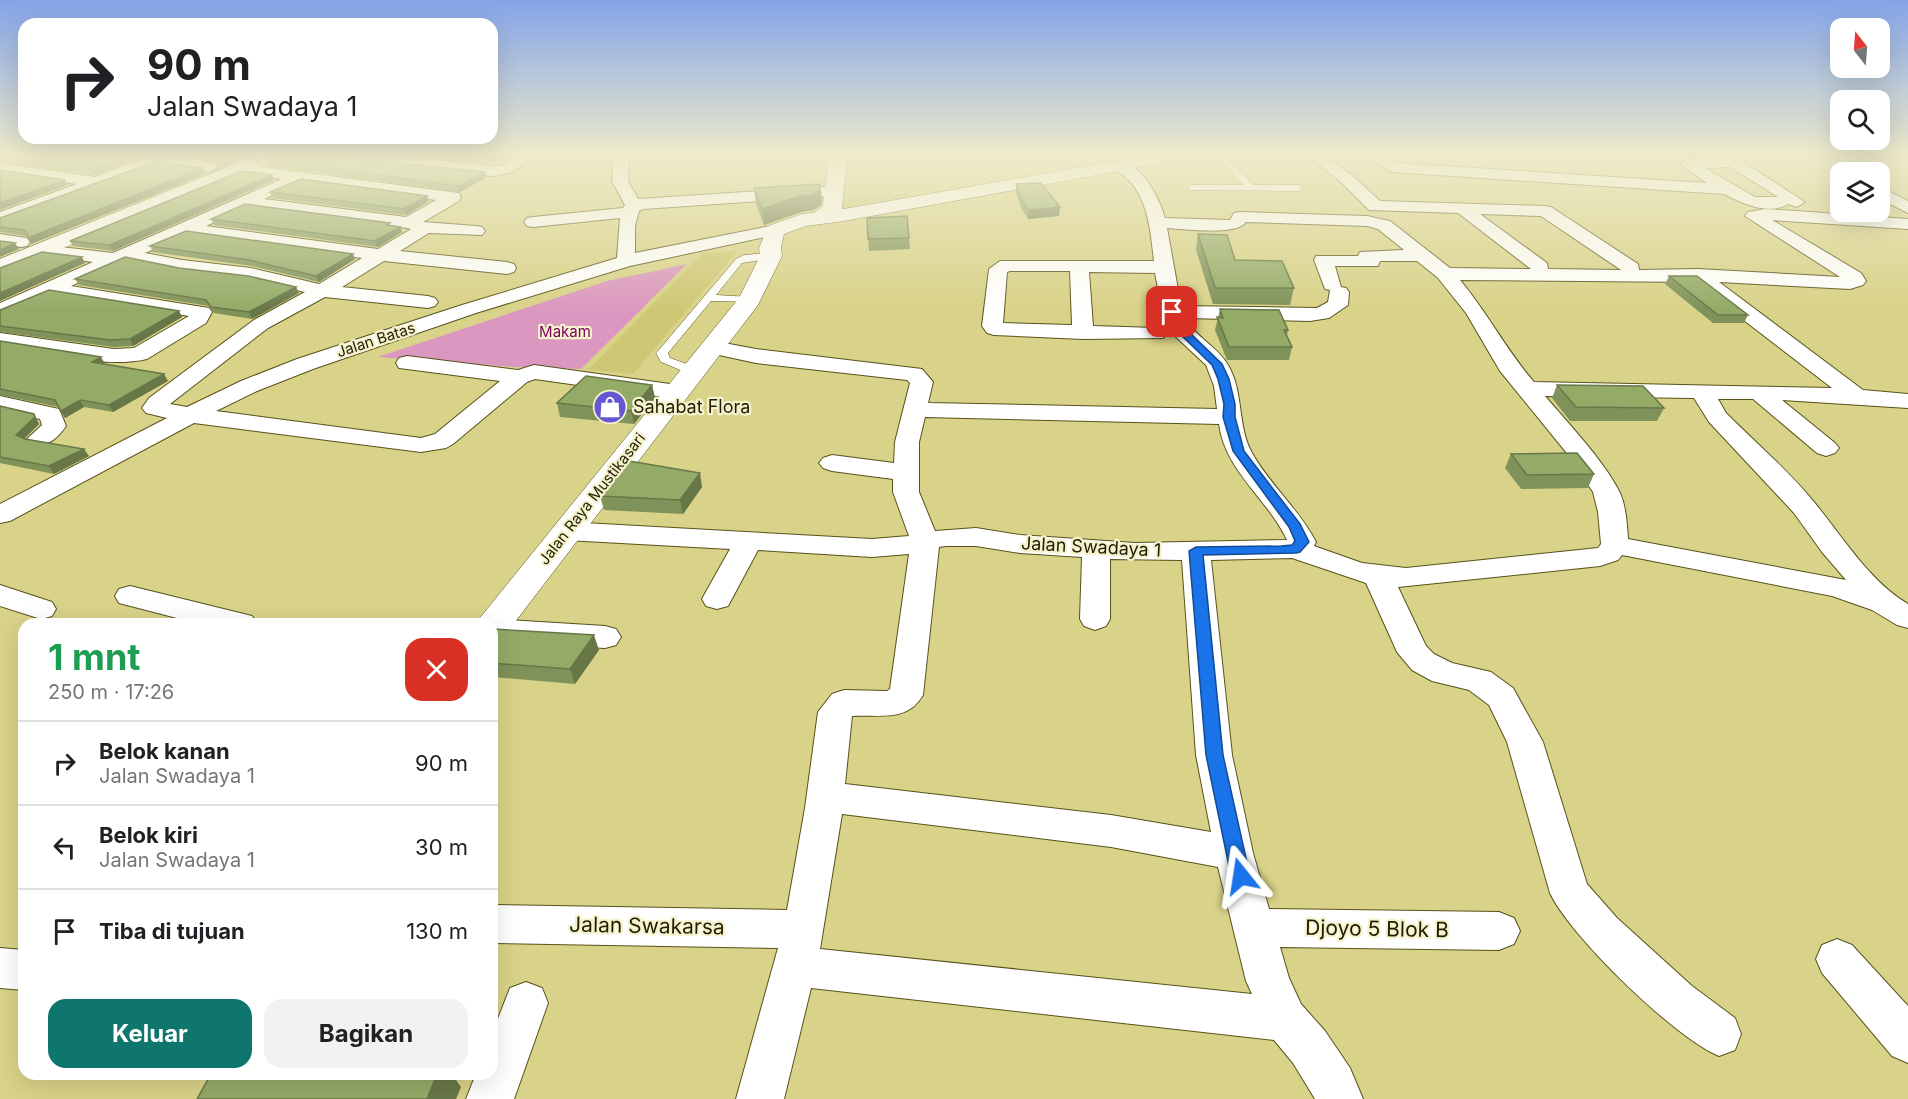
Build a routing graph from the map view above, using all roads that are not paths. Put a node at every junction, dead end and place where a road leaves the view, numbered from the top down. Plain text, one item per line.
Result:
1 (30, 207) edge
2 (107, 207) edge
3 (137, 207) edge
4 (231, 207) edge
5 (288, 207) edge
6 (440, 207) edge
7 (640, 207) edge
8 (832, 207) edge
9 (878, 207) edge
10 (1151, 207) edge
11 (1401, 207) edge
12 (1461, 208) junction
13 (1489, 208) joint
14 (1890, 208) edge
15 (632, 210) junction
16 (1908, 212) edge
17 (0, 218) edge
18 (817, 218) junction
19 (533, 222) dead end
20 (1157, 223) junction
21 (417, 226) junction
22 (185, 228) junction
23 (775, 230) junction
24 (476, 231) dead end
25 (0, 239) edge
26 (21, 242) junction
27 (43, 250) junction
28 (0, 251) edge
29 (380, 255) junction
30 (1422, 255) junction
31 (771, 256) junction
32 (119, 257) junction
33 (626, 261) junction
34 (0, 267) edge
35 (1079, 267) junction
36 (1540, 267) dead end
37 (507, 268) dead end
38 (1631, 268) dead end
39 (1165, 269) junction
40 (1445, 274) junction
41 (1698, 275) junction
42 (50, 288) junction
43 (320, 290) junction
44 (709, 298) junction
45 (750, 300) junction
46 (428, 302) dead end
47 (0, 310) edge
48 (1172, 312) junction
49 (1083, 333) junction
50 (1156, 334) dead end
51 (0, 339) edge
52 (713, 347) junction
53 (407, 363) dead end
54 (694, 371) junction
55 (519, 377) junction
56 (1527, 389) junction
57 (677, 392) junction
58 (1702, 392) junction
59 (1759, 393) junction
60 (1857, 396) junction
61 (1908, 401) edge
62 (0, 403) edge
63 (914, 410) junction
64 (190, 415) junction
65 (1229, 417) junction
66 (39, 439) edge
67 (1826, 448) dead end
68 (832, 463) dead end
69 (907, 473) junction
70 (0, 515) edge
71 (566, 531) junction
72 (748, 542) junction
73 (925, 542) junction
74 (1615, 545) junction
75 (1296, 549) junction
76 (1096, 550) junction
77 (1196, 551) junction
78 (1378, 577) junction
79 (0, 595) edge
80 (130, 596) dead end
81 (717, 599) dead end
82 (1883, 603) junction
83 (41, 609) dead end
84 (217, 618) edge
85 (1908, 618) edge
86 (1095, 619) dead end
87 (498, 620) edge
88 (498, 628) edge
89 (604, 637) dead end
90 (826, 798) junction
91 (1234, 853) junction
92 (498, 924) edge
93 (1255, 928) junction
94 (1499, 931) dead end
95 (799, 947) junction
96 (1838, 959) dead end
97 (0, 968) edge
98 (18, 970) edge
99 (526, 1003) dead end
100 (1285, 1019) junction
101 (1719, 1034) dead end
102 (1908, 1040) edge
103 (498, 1078) edge
104 (497, 1080) edge
105 (490, 1099) edge
106 (760, 1099) edge
107 (1339, 1099) edge

1 - 17 street
2 - 26 main road
3 - 27 main road
4 - 22 street
5 - 21 street
6 - 21 street
7 - 15 street
8 - 18 main road
9 - 18 main road
10 - 20 street
11 - 12 street
12 - 13 street
12 - 36 street
13 - 38 street
14 - 16 street
15 - 19 street
15 - 33 street
16 - 41 street
18 - 23 main road
20 - 30 street
20 - 39 street
21 - 24 street
21 - 29 street
22 - 29 street
22 - 32 street
23 - 31 main road, Jalan Raya Mustikasari
23 - 33 street, Jalan Batas
25 - 26 street
26 - 28 main road
27 - 32 street
27 - 34 main road
29 - 37 street
29 - 43 street
30 - 40 street
30 - 48 street
31 - 44 lane
31 - 45 main road, Jalan Raya Mustikasari
32 - 42 street
32 - 43 street
33 - 64 street, Jalan Batas
35 - 39 street
35 - 49 street
35 - 49 street
39 - 48 street
40 - 41 street
40 - 56 street
41 - 60 street
42 - 47 street
42 - 51 street
43 - 46 street
43 - 64 street
44 - 45 lane
44 - 54 lane
45 - 52 main road, Jalan Raya Mustikasari
48 - 65 street
49 - 50 street
52 - 54 main road, Jalan Raya Mustikasari
52 - 63 street
53 - 55 street
54 - 57 main road, Jalan Raya Mustikasari
55 - 57 street
55 - 64 street
56 - 58 street
56 - 74 street
57 - 71 main road, Jalan Raya Mustikasari
58 - 59 street
58 - 82 street
59 - 60 street
59 - 67 street
60 - 61 street
62 - 66 street
63 - 65 street
63 - 69 street
64 - 70 street, Jalan Batas
65 - 75 street
68 - 69 street
69 - 73 street
71 - 72 street, Jalan Swadaya 1
71 - 87 main road, Jalan Raya Mustikasari
72 - 73 street, Jalan Swadaya 1
72 - 81 street
73 - 76 street, Jalan Swadaya 1
73 - 90 street
74 - 78 street
74 - 82 street
75 - 77 street, Jalan Swadaya 1
75 - 78 street
76 - 77 street, Jalan Swadaya 1
76 - 86 street
77 - 91 street
78 - 101 street
79 - 83 street
80 - 84 street
82 - 85 street
88 - 89 street
90 - 91 street
90 - 95 street
91 - 93 street
92 - 95 street, Jalan Swakarsa
93 - 94 street, Djoyo 5 Blok B
93 - 100 street
95 - 100 street, Jalan Swakarsa
95 - 106 street
96 - 102 street
97 - 98 street
99 - 103 street
100 - 107 street
104 - 105 street

